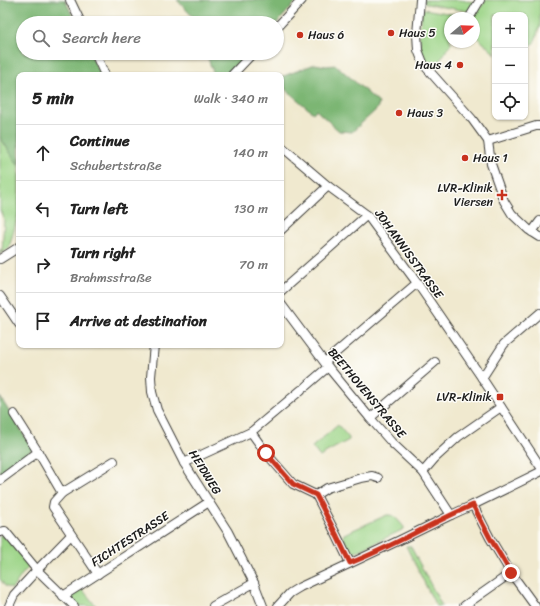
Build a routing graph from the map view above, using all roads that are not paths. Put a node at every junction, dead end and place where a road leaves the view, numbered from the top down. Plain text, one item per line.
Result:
1 (70, 0) edge
2 (302, 0) edge
3 (480, 0) edge
4 (417, 1) edge
5 (473, 12) edge
6 (78, 16) edge
7 (284, 19) edge
8 (98, 60) edge
9 (246, 60) edge
10 (104, 72) edge
11 (235, 72) edge
12 (540, 126) edge
13 (488, 141) junction
14 (284, 149) edge
15 (328, 186) junction
16 (367, 215) junction
17 (540, 221) edge
18 (284, 227) edge
19 (532, 232) junction
20 (540, 236) edge
21 (16, 249) edge
22 (0, 259) edge
23 (417, 283) junction
24 (284, 288) edge
25 (0, 296) edge
26 (284, 308) edge
27 (540, 312) edge
28 (16, 320) edge
29 (154, 348) edge
30 (435, 362) dead end
31 (327, 364) junction
32 (482, 378) junction
33 (501, 407) junction
34 (14, 414) dead end
35 (370, 418) junction
36 (251, 432) junction
37 (38, 452) junction
38 (114, 461) dead end
39 (184, 463) junction
40 (540, 466) edge
41 (423, 472) junction
42 (540, 472) edge
43 (378, 478) dead end
44 (0, 480) edge
45 (62, 493) junction
46 (316, 495) junction
47 (209, 502) junction
48 (473, 505) junction
49 (451, 515) junction
50 (0, 523) edge
51 (3, 531) edge
52 (72, 534) junction
53 (350, 563) junction
54 (37, 570) junction
55 (511, 573) junction
56 (98, 574) junction
57 (254, 583) junction
58 (63, 596) junction
59 (9, 606) edge
60 (74, 606) edge
61 (213, 606) edge
62 (263, 606) edge
63 (278, 606) edge
64 (464, 606) edge
65 (535, 606) edge

1 - 6 street
2 - 7 street
3 - 5 street
4 - 13 street
8 - 10 street
9 - 11 street
12 - 13 street
13 - 19 street
14 - 15 street, JOHANNISSTRASSE
15 - 16 street, JOHANNISSTRASSE
15 - 18 street
16 - 23 street, JOHANNISSTRASSE
16 - 24 street
17 - 19 street
19 - 20 street
21 - 22 street
23 - 31 street
23 - 32 street, JOHANNISSTRASSE
25 - 28 street
26 - 31 street, BEETHOVENSTRASSE
27 - 32 street
29 - 39 street, HEIDWEG
30 - 35 street
31 - 35 street, BEETHOVENSTRASSE
31 - 36 street
32 - 33 street, JOHANNISSTRASSE
33 - 40 street, JOHANNISSTRASSE
33 - 41 street
34 - 37 street
35 - 41 street, BEETHOVENSTRASSE
36 - 39 street
36 - 46 street
37 - 44 street
37 - 45 street
38 - 45 street
39 - 47 street, HEIDWEG
41 - 49 street, BEETHOVENSTRASSE
42 - 48 street
43 - 46 street
45 - 52 street
46 - 53 street
47 - 56 street, FICHTESTRASSE
47 - 57 street, HEIDWEG
48 - 49 street
48 - 55 street
49 - 53 street
50 - 51 street
51 - 54 street
52 - 54 street
52 - 56 street
53 - 63 street
54 - 58 street
54 - 59 street
55 - 64 street
55 - 65 street
56 - 58 street, FICHTESTRASSE
57 - 61 street
57 - 62 street, HEIDWEG
58 - 60 street

